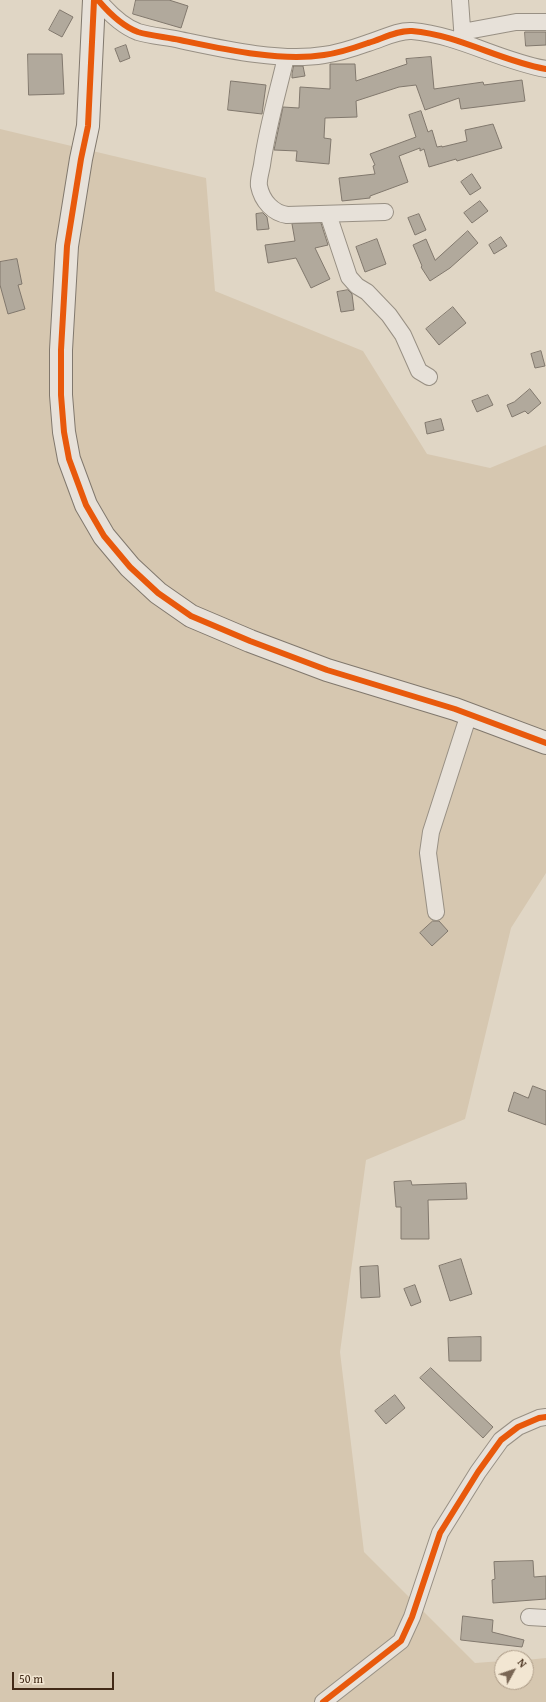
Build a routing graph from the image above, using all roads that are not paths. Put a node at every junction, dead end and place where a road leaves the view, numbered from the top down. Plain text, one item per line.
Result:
1 (94, 0) edge
2 (98, 0) edge
3 (460, 0) edge
4 (546, 22) edge
5 (463, 37) junction
6 (286, 57) junction
7 (546, 69) edge
8 (384, 212) dead end
9 (328, 214) junction
10 (429, 377) dead end
11 (469, 714) junction
12 (546, 743) edge
13 (436, 912) dead end
14 (546, 1418) edge
15 (529, 1617) dead end
16 (546, 1618) edge
17 (323, 1702) edge

1 - 11 street
2 - 6 street
3 - 5 street
4 - 5 street
5 - 6 street
5 - 7 street
6 - 9 street
8 - 9 street
9 - 10 street
11 - 12 street
11 - 13 street
14 - 17 street
15 - 16 street

